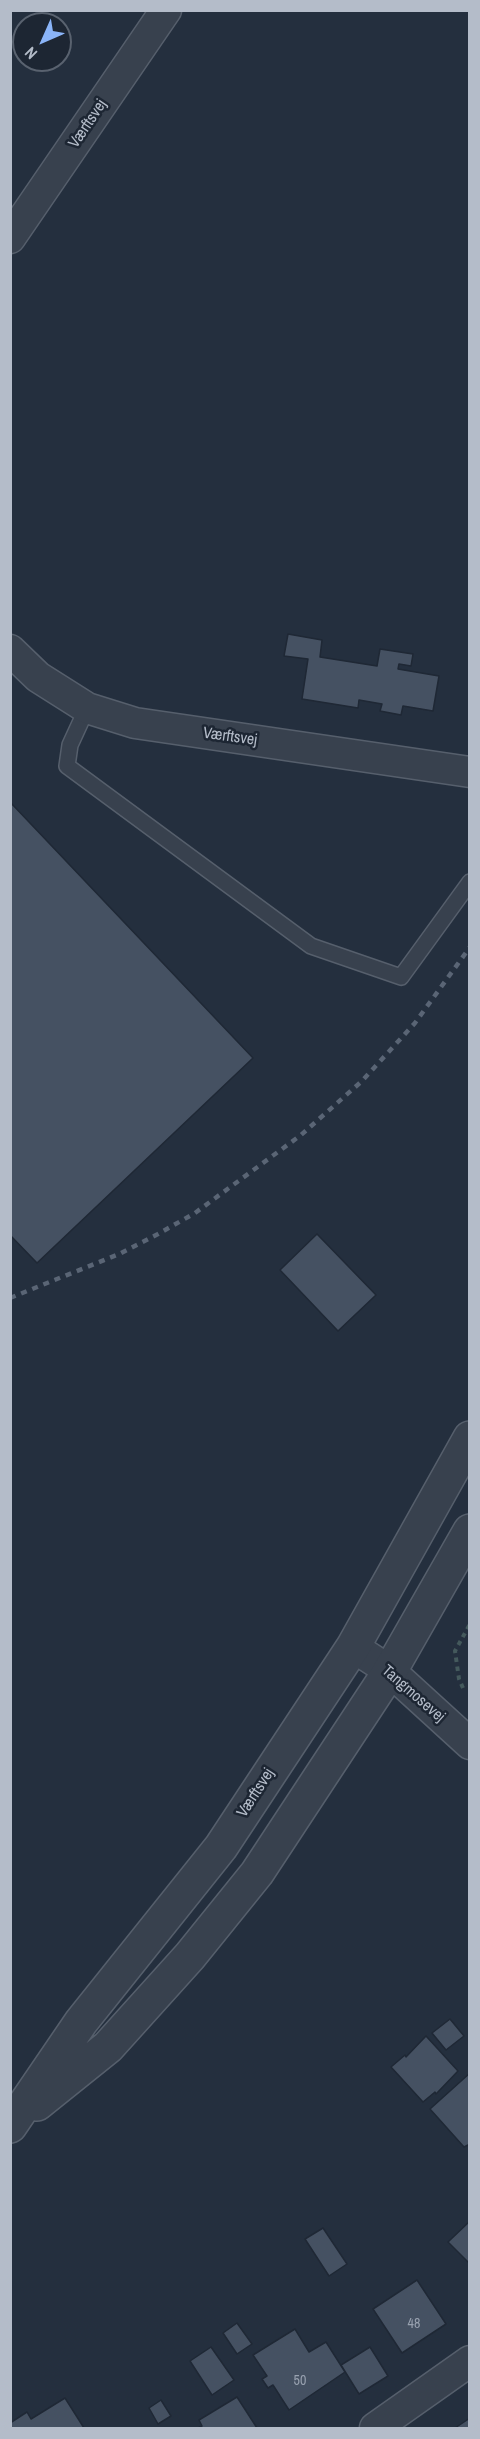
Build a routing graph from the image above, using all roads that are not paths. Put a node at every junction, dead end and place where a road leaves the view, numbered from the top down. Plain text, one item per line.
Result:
1 (166, 10) edge
2 (10, 238) edge
3 (10, 650) edge
4 (87, 708) junction
5 (470, 772) edge
6 (470, 882) edge
7 (470, 1438) edge
8 (470, 1531) edge
9 (353, 1647) junction
10 (390, 1671) junction
11 (470, 1744) edge
12 (10, 2126) edge
13 (470, 2361) edge
14 (375, 2428) edge

1 - 2 street, Værftsvej
3 - 4 street, Værftsvej
4 - 5 street, Værftsvej
4 - 6 lane
7 - 9 street, Værftsvej
8 - 10 street, Værftsvej
9 - 10 street, Tangmosevej
9 - 12 street, Værftsvej
10 - 11 street, Tangmosevej
10 - 12 street, Værftsvej
13 - 14 street

